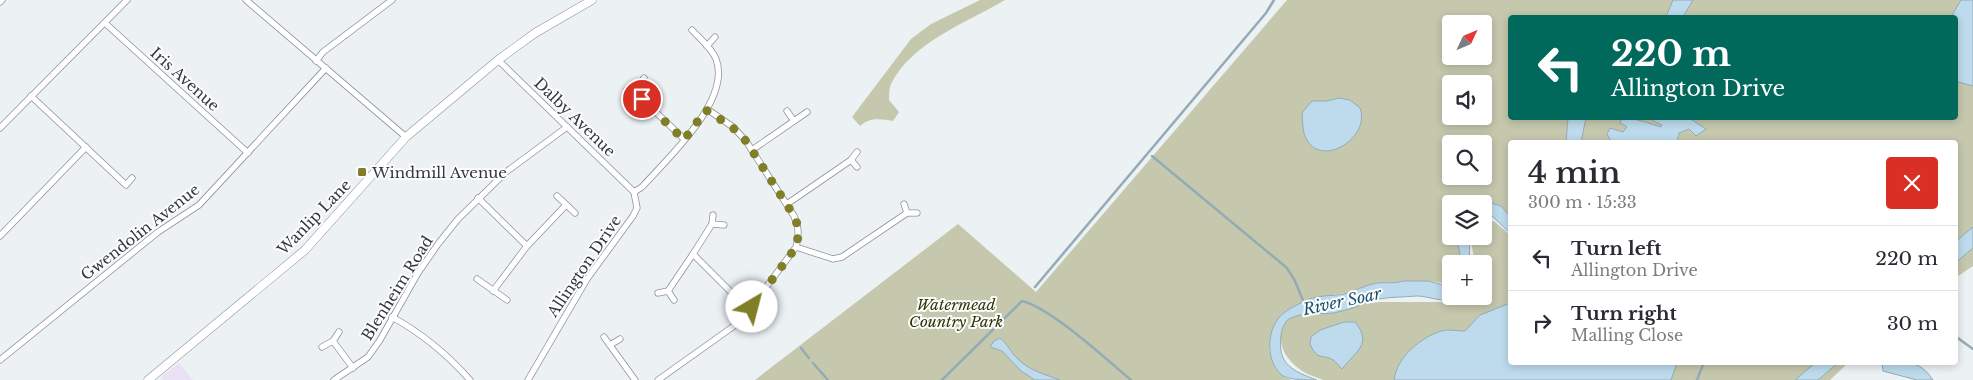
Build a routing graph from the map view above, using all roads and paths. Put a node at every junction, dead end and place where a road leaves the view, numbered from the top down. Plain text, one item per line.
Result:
1 (127, 0) edge
2 (246, 0) edge
3 (392, 0) edge
4 (592, 0) edge
5 (105, 23) junction
6 (692, 30) dead end
7 (715, 37) dead end
8 (706, 46) junction
9 (316, 60) junction
10 (498, 60) junction
11 (326, 68) junction
12 (644, 78) dead end
13 (637, 89) junction
14 (627, 90) dead end
15 (31, 96) junction
16 (706, 110) junction
17 (787, 111) dead end
18 (807, 112) dead end
19 (794, 121) junction
20 (567, 126) junction
21 (0, 128) edge
22 (406, 137) junction
23 (684, 140) junction
24 (86, 147) junction
25 (752, 150) junction
26 (857, 152) dead end
27 (248, 153) junction
28 (851, 160) junction
29 (857, 167) dead end
30 (132, 178) dead end
31 (634, 192) junction
32 (557, 196) dead end
33 (478, 198) junction
34 (566, 204) junction
35 (787, 204) junction
36 (904, 204) dead end
37 (576, 213) dead end
38 (908, 213) junction
39 (917, 213) dead end
40 (713, 215) dead end
41 (712, 224) junction
42 (724, 225) dead end
43 (0, 236) edge
44 (528, 246) junction
45 (796, 247) junction
46 (693, 254) junction
47 (477, 279) dead end
48 (493, 291) junction
49 (668, 291) junction
50 (658, 293) dead end
51 (507, 300) dead end
52 (674, 300) dead end
53 (750, 310) junction
54 (392, 317) junction
55 (339, 332) dead end
56 (604, 337) dead end
57 (620, 339) dead end
58 (333, 341) junction
59 (610, 345) junction
60 (322, 347) dead end
61 (0, 360) edge
62 (353, 368) junction
63 (148, 380) edge
64 (334, 380) edge
65 (470, 380) edge
66 (528, 380) edge
67 (635, 380) edge
68 (658, 380) edge

1 - 5 street
2 - 9 street
3 - 9 street
4 - 10 street, Wanlip Lane
5 - 15 street
5 - 27 street, Iris Avenue
6 - 8 street
7 - 8 street
8 - 16 street
9 - 11 street
10 - 20 street, Dalby Avenue
10 - 22 street, Wanlip Lane
11 - 22 street
11 - 27 street, Gwendolin Avenue
12 - 13 street
13 - 14 street
13 - 23 street
15 - 21 street
15 - 24 street
16 - 23 street
16 - 25 street
17 - 19 street
18 - 19 street
19 - 25 street
20 - 31 street, Dalby Avenue
20 - 33 street, Blenheim Road
22 - 63 street, Wanlip Lane
23 - 31 street
24 - 30 street
24 - 43 street
25 - 35 street
26 - 28 street
27 - 61 street, Gwendolin Avenue
28 - 29 street
28 - 35 street
31 - 66 street, Allington Drive
32 - 34 street
33 - 44 street
33 - 54 street, Blenheim Road
34 - 37 street
34 - 44 street
35 - 45 street
36 - 38 street
38 - 39 street
38 - 45 street
40 - 41 street
41 - 42 street
41 - 46 street
44 - 48 street
45 - 53 street
46 - 49 street
46 - 53 street
47 - 48 street
48 - 51 street
49 - 50 street
49 - 52 street
53 - 68 street
54 - 62 street, Blenheim Road
54 - 65 street
55 - 58 street
56 - 59 street
57 - 59 street
58 - 60 street
58 - 62 street
59 - 67 street
62 - 64 street, Blenheim Road

